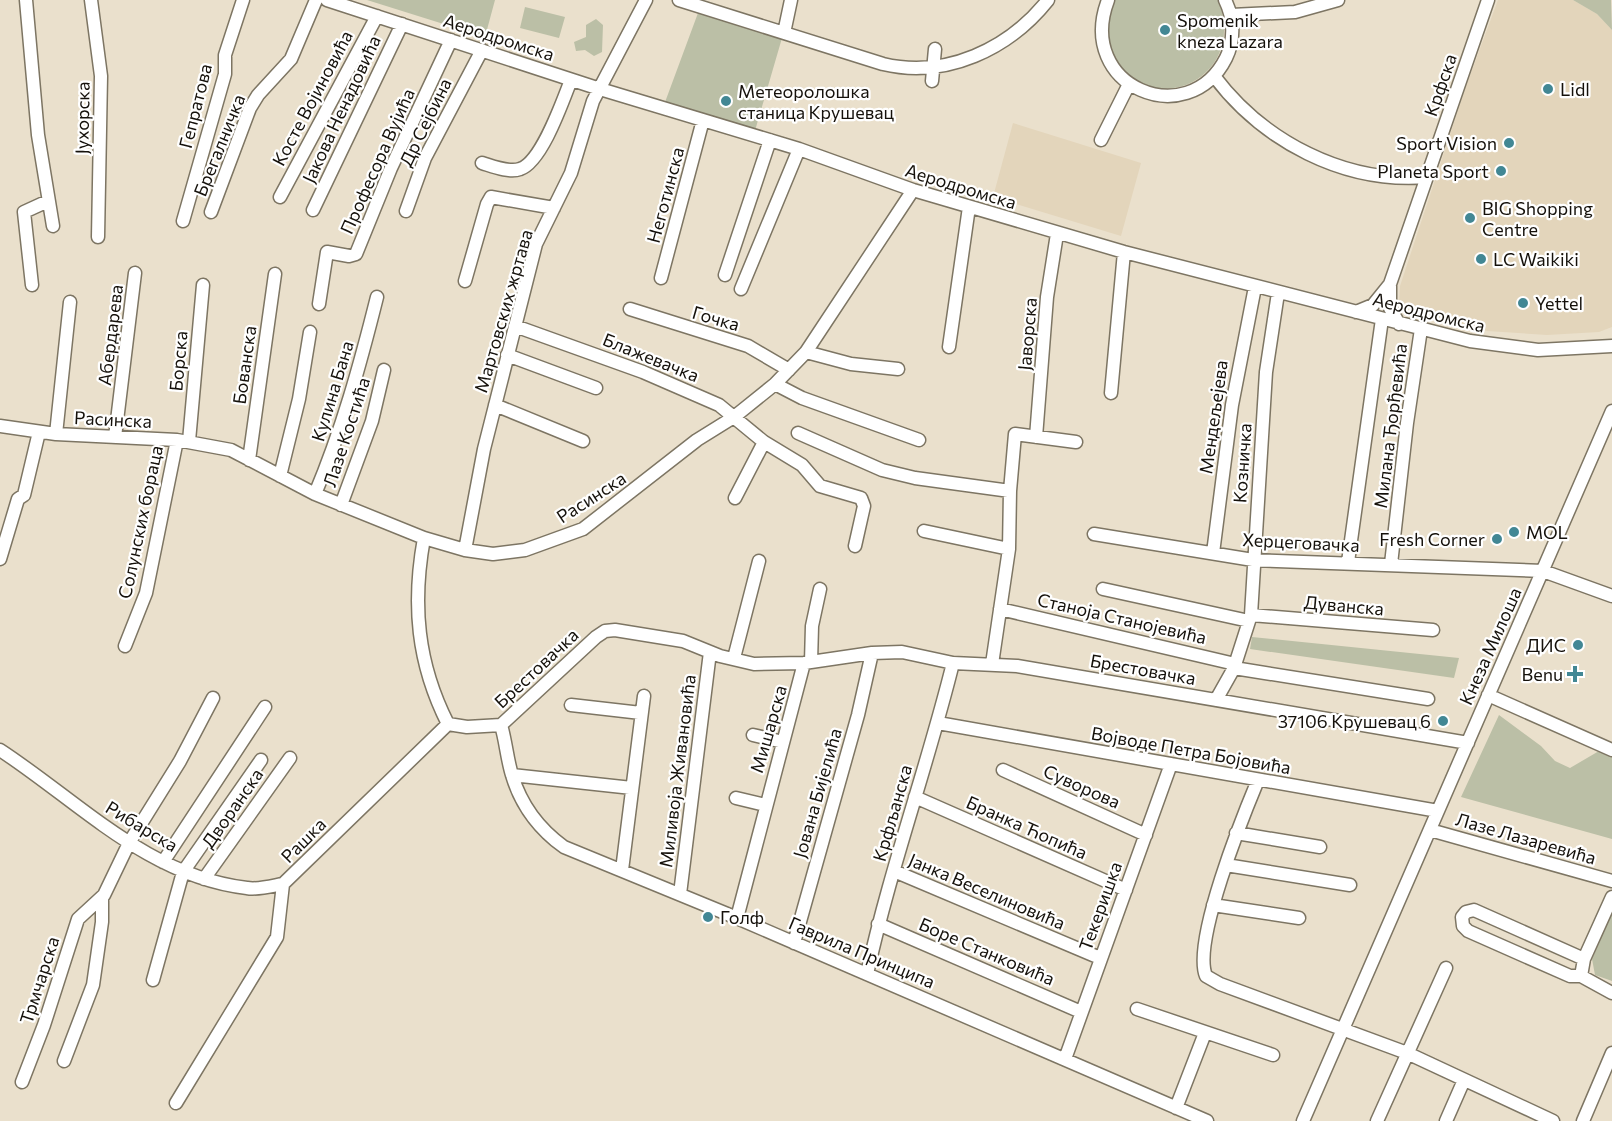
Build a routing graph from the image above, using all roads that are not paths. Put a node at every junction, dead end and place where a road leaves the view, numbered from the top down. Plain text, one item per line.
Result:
1 (26, 0) edge
2 (91, 0) edge
3 (243, 0) edge
4 (316, 0) edge
5 (327, 0) edge
6 (646, 0) edge
7 (679, 0) edge
8 (791, 0) edge
9 (1048, 0) edge
10 (1108, 0) edge
11 (1225, 0) edge
12 (1338, 0) edge
13 (1488, 0) edge
14 (1231, 15) junction
15 (376, 16) junction
16 (402, 24) junction
17 (784, 33) junction
18 (451, 40) junction
19 (934, 49) dead end
20 (482, 50) junction
21 (934, 66) junction
22 (1214, 76) junction
23 (571, 80) junction
24 (932, 81) dead end
25 (1129, 84) junction
26 (600, 89) junction
27 (704, 120) junction
28 (770, 140) junction
29 (1101, 140) dead end
30 (799, 149) junction
31 (482, 162) dead end
32 (1427, 177) junction
33 (913, 190) junction
34 (280, 197) dead end
35 (48, 201) junction
36 (969, 207) junction
37 (554, 208) junction
38 (313, 210) dead end
39 (405, 211) dead end
40 (211, 212) dead end
41 (183, 221) dead end
42 (53, 226) dead end
43 (1057, 234) junction
44 (98, 237) dead end
45 (1124, 252) junction
46 (135, 273) dead end
47 (275, 274) dead end
48 (725, 275) dead end
49 (661, 278) dead end
50 (465, 281) dead end
51 (1390, 284) junction
52 (32, 285) dead end
53 (203, 285) dead end
54 (1255, 287) junction
55 (741, 289) dead end
56 (1278, 293) junction
57 (377, 297) dead end
58 (70, 302) dead end
59 (319, 304) dead end
60 (630, 309) dead end
61 (1354, 312) junction
62 (1382, 319) junction
63 (1399, 324) junction
64 (514, 326) junction
65 (1421, 329) junction
66 (310, 332) dead end
67 (1612, 339) edge
68 (1598, 345) junction
69 (1612, 346) edge
70 (949, 347) dead end
71 (806, 352) junction
72 (1612, 354) edge
73 (507, 355) junction
74 (898, 369) dead end
75 (384, 370) dead end
76 (789, 370) junction
77 (775, 384) junction
78 (596, 388) dead end
79 (1111, 393) dead end
80 (495, 405) junction
81 (1612, 411) edge
82 (734, 417) junction
83 (0, 426) edge
84 (39, 432) junction
85 (798, 433) dead end
86 (56, 434) junction
87 (115, 437) junction
88 (1036, 437) junction
89 (183, 440) junction
90 (919, 440) dead end
91 (584, 441) dead end
92 (764, 442) junction
93 (1076, 442) dead end
94 (249, 460) junction
95 (280, 476) junction
96 (1010, 491) junction
97 (315, 494) junction
98 (735, 498) dead end
99 (341, 505) junction
100 (924, 531) dead end
101 (1094, 534) dead end
102 (424, 538) junction
103 (855, 546) dead end
104 (1009, 549) junction
105 (465, 550) junction
106 (1213, 553) junction
107 (0, 559) edge
108 (1253, 560) junction
109 (759, 561) dead end
110 (1348, 562) junction
111 (1391, 564) junction
112 (1543, 571) junction
113 (820, 589) dead end
114 (1103, 589) dead end
115 (1612, 596) edge
116 (1000, 609) junction
117 (1250, 618) junction
118 (1433, 630) dead end
119 (125, 646) dead end
120 (710, 652) junction
121 (872, 652) junction
122 (734, 658) junction
123 (807, 662) junction
124 (953, 663) junction
125 (992, 664) junction
126 (1235, 666) junction
127 (1488, 695) junction
128 (644, 696) dead end
129 (213, 699) dead end
130 (1428, 699) dead end
131 (1216, 700) junction
132 (571, 705) dead end
133 (265, 707) dead end
134 (641, 713) junction
135 (938, 723) junction
136 (448, 724) junction
137 (501, 725) junction
138 (753, 735) dead end
139 (783, 742) junction
140 (1468, 743) junction
141 (1612, 750) edge
142 (2, 755) edge
143 (290, 758) dead end
144 (261, 760) dead end
145 (1171, 765) junction
146 (1003, 770) dead end
147 (512, 775) junction
148 (1258, 780) junction
149 (632, 788) junction
150 (915, 797) junction
151 (736, 798) dead end
152 (765, 805) junction
153 (1438, 811) junction
154 (1430, 830) junction
155 (1236, 833) junction
156 (1146, 835) junction
157 (129, 843) junction
158 (1320, 847) dead end
159 (163, 862) junction
160 (1226, 864) junction
161 (622, 870) junction
162 (894, 871) junction
163 (183, 872) junction
164 (204, 879) junction
165 (1612, 881) edge
166 (283, 884) junction
167 (1350, 885) dead end
168 (1126, 890) junction
169 (680, 894) junction
170 (102, 897) junction
171 (1612, 897) edge
172 (1212, 905) junction
173 (737, 918) junction
174 (1299, 918) dead end
175 (878, 924) junction
176 (794, 943) junction
177 (1100, 958) junction
178 (1584, 959) junction
179 (1446, 968) dead end
180 (867, 974) junction
181 (1581, 976) junction
182 (153, 980) dead end
183 (1612, 993) edge
184 (1137, 1009) dead end
185 (1081, 1012) junction
186 (1343, 1027) junction
187 (1205, 1033) junction
188 (1407, 1053) junction
189 (1612, 1053) edge
190 (1273, 1055) dead end
191 (1065, 1059) junction
192 (64, 1061) dead end
193 (1464, 1080) junction
194 (22, 1083) dead end
195 (176, 1103) dead end
196 (1176, 1108) junction
197 (1207, 1121) edge
198 (1303, 1121) edge
199 (1377, 1121) edge
200 (1446, 1121) edge
201 (1553, 1121) edge
202 (1583, 1121) edge

1 - 35 street
2 - 44 street, Јухорска
3 - 41 street, Гепратова
4 - 40 street, Брегалничка
5 - 15 street, Аеродромска
6 - 26 street, Мартовских жртава
7 - 17 street
8 - 17 street
9 - 21 street
10 - 25 street
11 - 14 street
12 - 14 street
13 - 32 street, Крфска
14 - 22 street
15 - 16 street, Аеродромска
15 - 34 street, Косте Војиновића
16 - 18 street, Аеродромска
16 - 38 street, Јакова Ненадовића
17 - 21 street
18 - 20 street, Аеродромска
18 - 59 street, Професора Вујића
19 - 21 street
20 - 23 street, Аеродромска
20 - 39 street, Др Сејбина
21 - 24 street
22 - 25 street
22 - 32 street
23 - 26 street, Аеродромска
23 - 31 street
25 - 29 street
26 - 27 street, Аеродромска
26 - 37 street, Мартовских жртава
27 - 28 street, Аеродромска
27 - 49 street, Неготинска
28 - 30 street, Аеродромска
28 - 48 street
30 - 33 street, Аеродромска
30 - 55 street
32 - 51 street, Крфска
33 - 36 street, Аеродромска
33 - 71 street, Расинска
35 - 42 street
35 - 52 street
36 - 43 street, Аеродромска
36 - 70 street
37 - 50 street
37 - 64 street, Мартовских жртава
43 - 45 street, Аеродромска
43 - 88 street, Јаворска
45 - 54 street, Аеродромска
45 - 79 street
46 - 87 street, Абердарева
47 - 94 street, Бованска
51 - 61 street
51 - 63 street
53 - 89 street, Борска
54 - 56 street, Аеродромска
54 - 106 street, Мендељејева
56 - 61 street, Аеродромска
56 - 108 street, Козничка
57 - 97 street, Кулина Бана
58 - 86 street
60 - 76 street, Гочка
61 - 62 street, Аеродромска
62 - 63 street, Аеродромска
62 - 110 street
63 - 65 street, Аеродромска
64 - 73 street, Мартовских жртава
64 - 82 street, Блажевачка
65 - 68 street, Аеродромска
65 - 111 street, Милана Ђорђевића
66 - 95 street
67 - 68 street, Аеродромска
68 - 69 street, Аеродромска
68 - 72 street
71 - 74 street
71 - 76 street, Расинска
73 - 78 street
73 - 80 street, Мартовских жртава
75 - 99 street, Лазе Костића
76 - 77 street, Расинска
77 - 82 street, Расинска
77 - 90 street
80 - 91 street
80 - 105 street, Мартовских жртава
81 - 112 street, Кнеза Милоша
82 - 92 street, Блажевачка
82 - 105 street, Расинска
83 - 84 street, Расинска
84 - 86 street, Расинска
84 - 107 street
85 - 96 street
86 - 87 street, Расинска
87 - 89 street, Расинска
88 - 93 street
88 - 96 street
89 - 94 street, Расинска
89 - 119 street, Солунских бораца
92 - 98 street
92 - 103 street, Блажевачка
94 - 95 street, Расинска
95 - 97 street, Расинска
96 - 104 street
97 - 99 street, Расинска
99 - 102 street, Расинска
100 - 104 street
101 - 106 street, Херцеговачка
102 - 105 street, Расинска
102 - 136 street
104 - 116 street
106 - 108 street, Херцеговачка
108 - 110 street, Херцеговачка
108 - 117 street, Козничка
109 - 122 street
110 - 111 street, Херцеговачка
111 - 112 street, Херцеговачка
112 - 115 street, Херцеговачка
112 - 127 street, Кнеза Милоша
113 - 123 street
114 - 117 street, Дуванска
116 - 125 street
116 - 126 street, Станоја Станојевића
117 - 118 street, Дуванска
117 - 126 street, Козничка
120 - 122 street, Брестовачка
120 - 137 street, Брестовачка
120 - 169 street, Миливоја Живановића
121 - 123 street, Брестовачка
121 - 124 street, Брестовачка
121 - 176 street, Јована Бијелића
122 - 123 street, Брестовачка
123 - 139 street, Мишарска
124 - 125 street, Брестовачка
124 - 135 street, Крфљанска
125 - 131 street, Брестовачка
126 - 130 street, Станоја Станојевића
126 - 131 street, Козничка
127 - 140 street, Кнеза Милоша
127 - 141 street
128 - 134 street
129 - 157 street, Трмчарска
131 - 140 street, Брестовачка
132 - 134 street
133 - 159 street
134 - 149 street
135 - 145 street, Војводе Петра Бојовића
135 - 150 street, Крфљанска
136 - 137 street
136 - 166 street, Рашка
137 - 147 street, Гаврила Принципа
138 - 139 street
139 - 152 street, Мишарска
140 - 153 street, Кнеза Милоша
142 - 157 street, Рибарска
143 - 164 street, Дворанска
144 - 163 street
145 - 148 street, Војводе Петра Бојовића
145 - 156 street, Текеришка
146 - 156 street, Суворова
147 - 149 street
147 - 161 street, Гаврила Принципа
148 - 153 street, Војводе Петра Бојовића
148 - 155 street
149 - 161 street
150 - 162 street, Крфљанска
150 - 168 street, Бранка Ћопића
151 - 152 street
152 - 173 street, Мишарска
153 - 154 street, Кнеза Милоша
154 - 165 street, Лазе Лазаревића
154 - 186 street, Кнеза Милоша
155 - 158 street
155 - 160 street
156 - 168 street, Текеришка
157 - 159 street, Рибарска
157 - 170 street, Трмчарска
159 - 163 street, Рибарска
160 - 167 street
160 - 172 street
161 - 169 street, Гаврила Принципа
162 - 175 street, Крфљанска
162 - 177 street, Јанка Веселиновића
163 - 164 street, Рибарска
163 - 182 street
164 - 166 street, Рибарска
166 - 195 street, Рашка
168 - 177 street, Текеришка
169 - 173 street, Гаврила Принципа
170 - 192 street, Трмчарска
170 - 194 street, Трмчарска
171 - 178 street
172 - 174 street
172 - 186 street
173 - 176 street, Гаврила Принципа
175 - 180 street, Крфљанска
175 - 185 street, Боре Станковића
176 - 180 street, Гаврила Принципа
177 - 185 street, Текеришка
178 - 181 street
178 - 181 street
179 - 188 street
180 - 191 street, Гаврила Принципа
181 - 183 street
184 - 187 street
185 - 191 street, Текеришка
186 - 188 street
186 - 198 street, Кнеза Милоша
187 - 190 street
187 - 196 street
188 - 193 street
188 - 199 street
189 - 202 street
191 - 196 street, Гаврила Принципа
193 - 200 street
193 - 201 street
196 - 197 street, Гаврила Принципа

